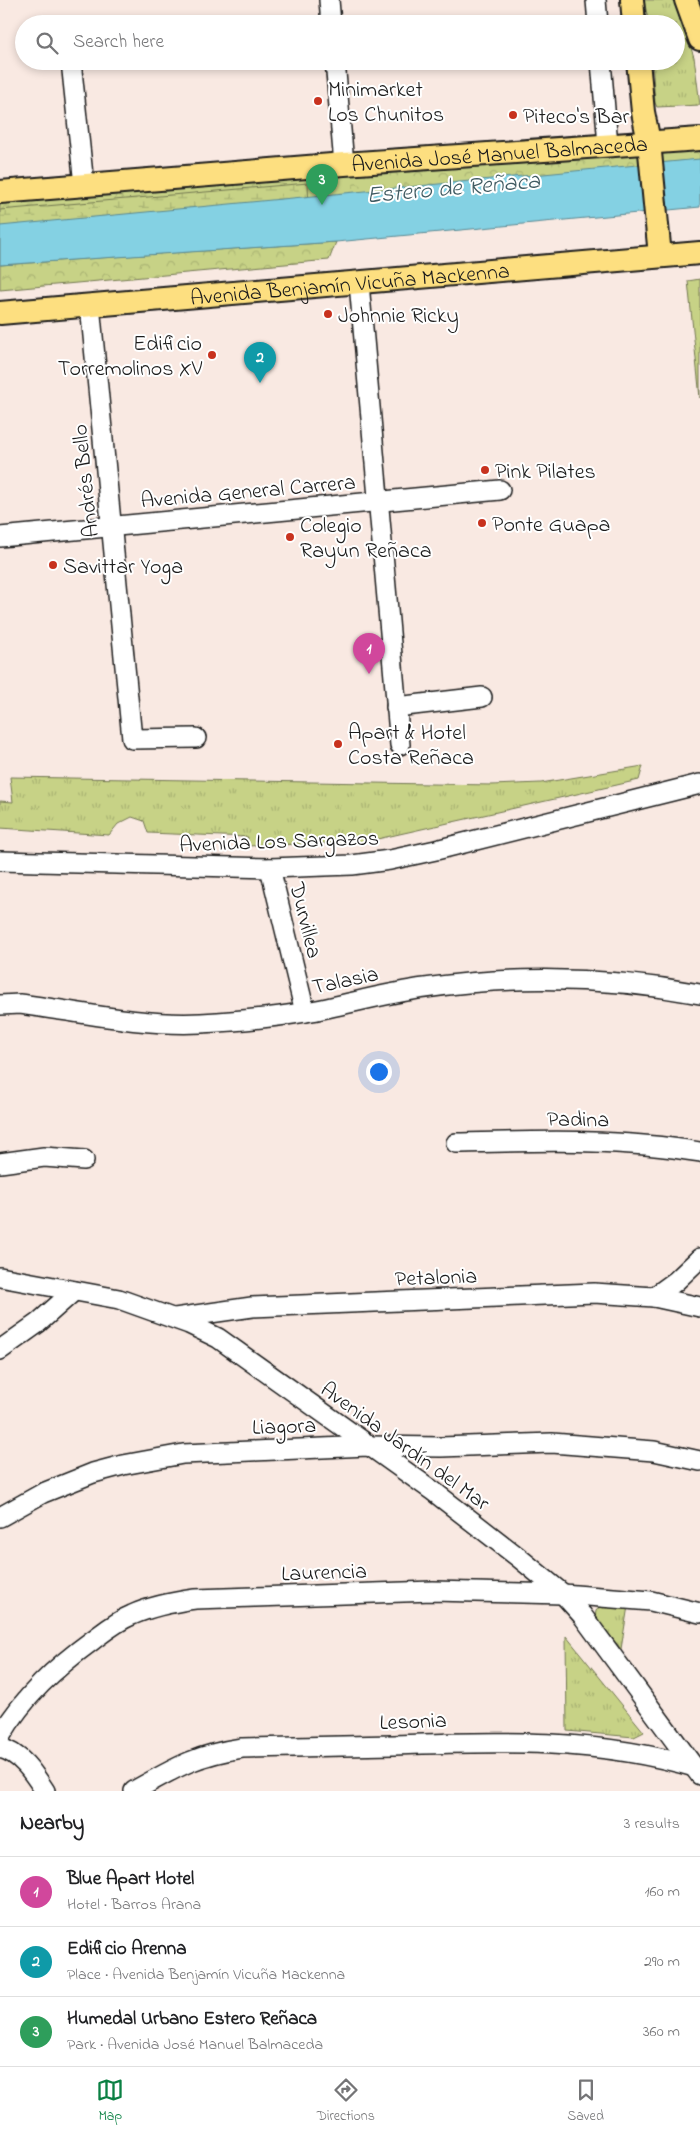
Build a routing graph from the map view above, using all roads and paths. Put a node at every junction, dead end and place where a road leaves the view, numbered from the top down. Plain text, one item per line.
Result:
1 (330, 0) edge
2 (596, 0) edge
3 (632, 0) edge
4 (686, 0) edge
5 (331, 15) edge
6 (597, 15) edge
7 (633, 15) edge
8 (700, 39) edge
9 (72, 70) edge
10 (336, 70) edge
11 (603, 70) edge
12 (639, 70) edge
13 (700, 139) edge
14 (608, 145) junction
15 (650, 150) junction
16 (344, 164) junction
17 (84, 185) junction
18 (0, 192) edge
19 (700, 253) edge
20 (660, 256) junction
21 (359, 283) junction
22 (90, 305) junction
23 (0, 312) edge
24 (500, 490) dead end
25 (377, 502) junction
26 (113, 526) junction
27 (0, 537) edge
28 (482, 698) dead end
29 (396, 707) junction
30 (196, 738) dead end
31 (400, 744) dead end
32 (700, 784) edge
33 (0, 861) edge
34 (270, 868) junction
35 (700, 994) edge
36 (0, 1004) edge
37 (305, 1012) junction
38 (456, 1143) dead end
39 (700, 1152) edge
40 (84, 1160) dead end
41 (0, 1163) edge
42 (700, 1258) edge
43 (0, 1277) edge
44 (74, 1290) junction
45 (654, 1297) junction
46 (700, 1307) edge
47 (175, 1318) junction
48 (0, 1350) edge
49 (368, 1446) junction
50 (700, 1461) edge
51 (0, 1517) edge
52 (563, 1594) junction
53 (700, 1613) edge
54 (0, 1737) edge
55 (0, 1748) edge
56 (698, 1770) edge
57 (45, 1791) edge
58 (134, 1791) edge

1 - 5 street
2 - 6 street
3 - 7 main road
4 - 8 main road
9 - 17 street
10 - 16 street
11 - 14 street
12 - 15 main road
13 - 15 main road, Avenida José Manuel Balmaceda
14 - 15 main road, Avenida José Manuel Balmaceda
14 - 16 main road, Avenida José Manuel Balmaceda
15 - 20 main road
16 - 17 main road, Avenida José Manuel Balmaceda
17 - 18 main road, Avenida José Manuel Balmaceda
19 - 20 main road, Avenida Benjamín Vicuña Mackenna
20 - 21 main road, Avenida Benjamín Vicuña Mackenna
21 - 22 main road, Avenida Benjamín Vicuña Mackenna
21 - 25 street
22 - 23 main road, Avenida Benjamín Vicuña Mackenna
22 - 26 street, Andrés Bello
24 - 25 street, Avenida General Carrera
25 - 26 street, Avenida General Carrera
25 - 29 street
26 - 27 street, Avenida General Carrera
26 - 30 street, Andrés Bello
28 - 29 street
29 - 31 street
32 - 34 street, Avenida Los Sargazos
33 - 34 street, Avenida Los Sargazos
34 - 37 street, Durvillea
35 - 37 street, Talasia
36 - 37 street, Talasia
38 - 39 street, Padina
40 - 41 street
42 - 45 street
43 - 44 street, Avenida Jardín del Mar
44 - 47 street, Avenida Jardín del Mar
44 - 48 street
45 - 46 street, Petalonia
45 - 47 street, Petalonia
47 - 49 street, Avenida Jardín del Mar
49 - 50 street, Liagora
49 - 51 street, Liagora
49 - 52 street, Avenida Jardín del Mar
52 - 53 street, Laurencia
52 - 54 street, Laurencia
52 - 56 street, Avenida Jardín del Mar
55 - 57 street
56 - 58 street, Lesonia

